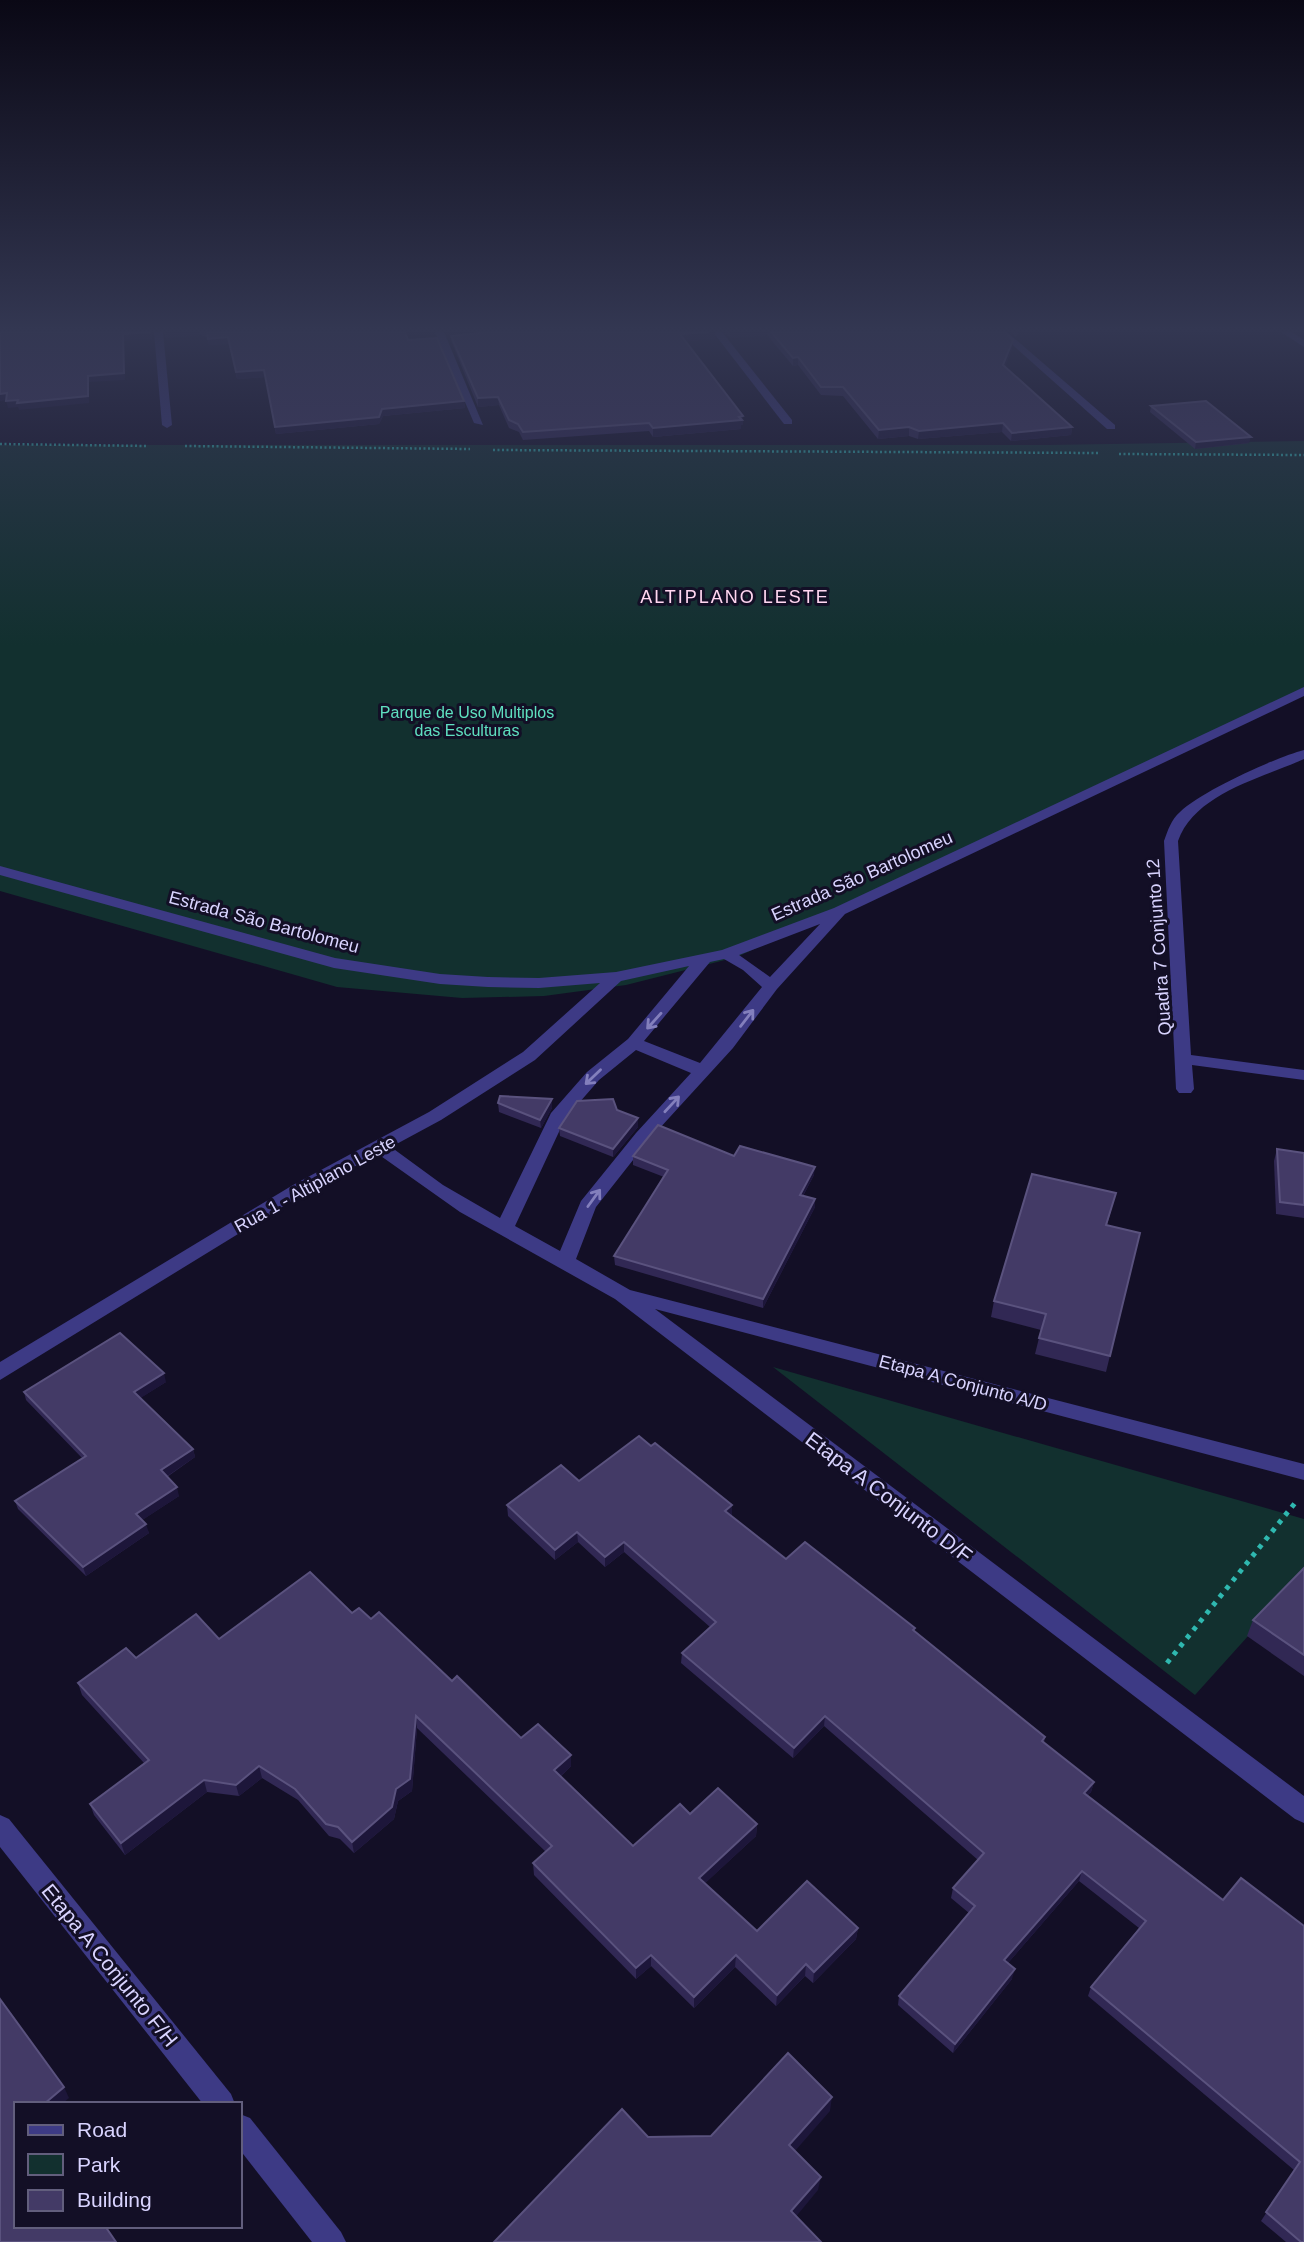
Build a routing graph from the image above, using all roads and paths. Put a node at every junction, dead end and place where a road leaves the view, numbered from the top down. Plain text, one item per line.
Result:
1 (0, 444) edge
2 (158, 446) dead end
3 (185, 446) dead end
4 (473, 449) dead end
5 (487, 450) dead end
6 (1103, 453) dead end
7 (1116, 454) dead end
8 (1304, 456) edge
9 (1304, 691) edge
10 (1304, 754) edge
11 (0, 870) edge
12 (839, 911) junction
13 (726, 954) junction
14 (704, 960) junction
15 (616, 977) junction
16 (771, 986) junction
17 (634, 1043) junction
18 (1185, 1059) junction
19 (703, 1070) junction
20 (1304, 1075) edge
21 (1185, 1089) dead end
22 (380, 1147) junction
23 (505, 1227) junction
24 (566, 1260) junction
25 (622, 1294) junction
26 (0, 1372) edge
27 (1304, 1472) edge
28 (1304, 1492) edge
29 (1145, 1692) junction
30 (1304, 1811) edge
31 (0, 1827) edge
32 (218, 2102) edge
33 (242, 2131) edge
34 (331, 2242) edge

1 - 2 path
3 - 4 path
5 - 6 path
7 - 8 path
9 - 12 street, Estrada São Bartolomeu
10 - 18 street, Quadra 7 Conjunto 12
11 - 15 street, Estrada São Bartolomeu
12 - 13 street, Estrada São Bartolomeu
12 - 16 street
13 - 14 street, Estrada São Bartolomeu
13 - 16 street
14 - 15 street, Estrada São Bartolomeu
14 -> 17 street
15 - 22 street, Rua 1 - Altiplano Leste
19 -> 16 street
17 - 19 street
17 -> 23 street
18 - 20 street
18 - 21 street, Quadra 7 Conjunto 12
24 -> 19 street
22 - 23 street, Etapa A Conjunto D/F
22 - 26 street, Rua 1 - Altiplano Leste
23 - 24 street, Etapa A Conjunto D/F
24 - 25 street, Etapa A Conjunto D/F
25 - 27 street, Etapa A Conjunto A/D
25 - 29 street, Etapa A Conjunto D/F
28 - 29 path
29 - 30 street, Etapa A Conjunto D/F
31 - 32 street, Etapa A Conjunto F/H
33 - 34 street

